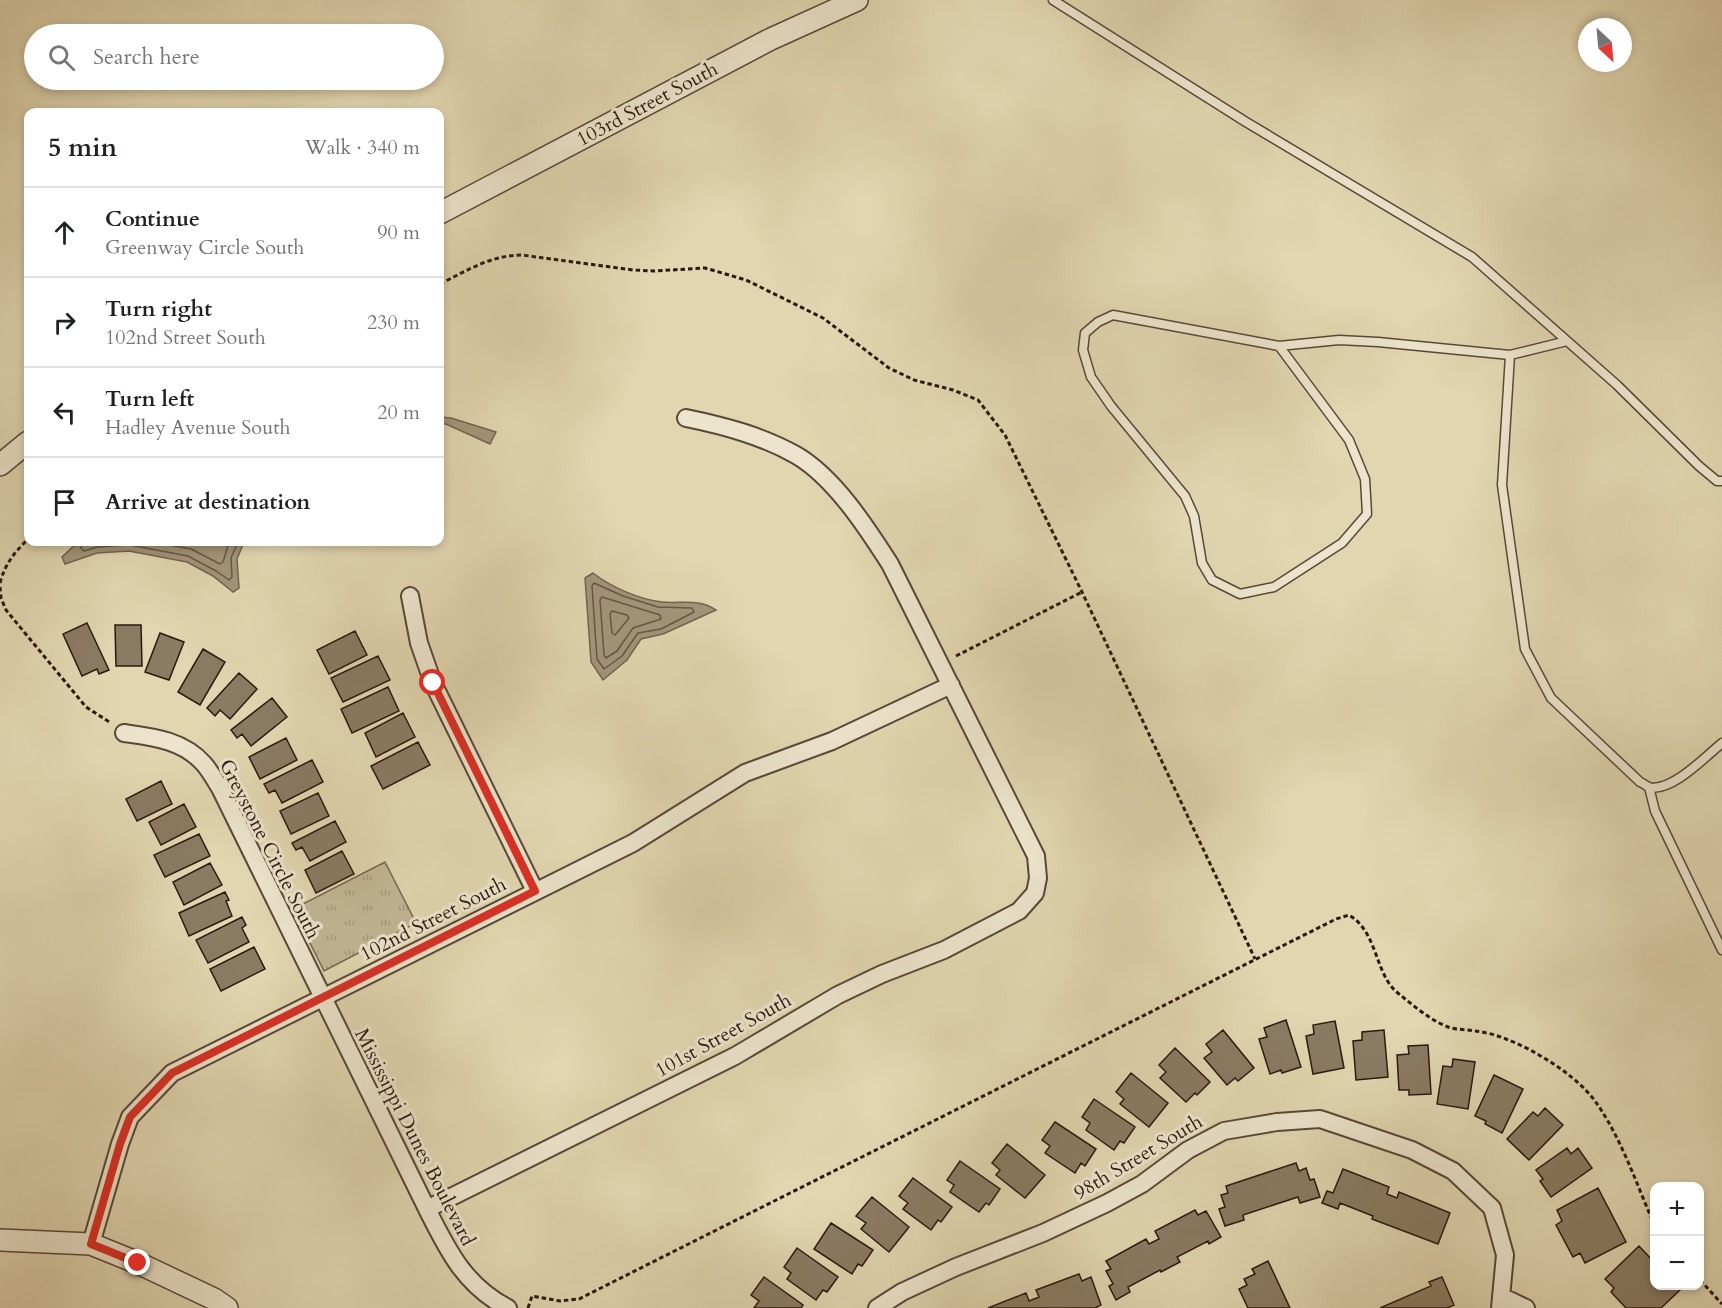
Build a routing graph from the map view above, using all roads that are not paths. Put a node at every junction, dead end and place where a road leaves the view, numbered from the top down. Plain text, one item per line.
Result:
1 (857, 0) edge
2 (1053, 0) edge
3 (444, 211) edge
4 (1568, 341) junction
5 (1279, 346) junction
6 (1510, 355) junction
7 (686, 418) dead end
8 (24, 445) edge
9 (0, 465) edge
10 (1720, 481) edge
11 (1722, 491) edge
12 (410, 597) dead end
13 (951, 684) junction
14 (124, 733) road end
15 (1722, 743) edge
16 (1649, 787) junction
17 (535, 891) junction
18 (1722, 950) edge
19 (323, 998) junction
20 (427, 1209) junction
21 (0, 1240) edge
22 (91, 1244) junction
23 (1501, 1302) edge
24 (227, 1308) edge
25 (508, 1308) edge
26 (877, 1308) edge
27 (1526, 1308) edge

1 - 3 street, 103rd Street South
2 - 4 lane
4 - 6 lane
4 - 10 lane
5 - 5 lane
5 - 6 lane
6 - 16 lane
7 - 13 street
8 - 9 street
10 - 11 lane
12 - 17 street
13 - 17 street, 102nd Street South
13 - 20 street, 101st Street South
14 - 19 street, Greystone Circle South
15 - 16 lane
16 - 18 lane
17 - 19 street, 102nd Street South
19 - 20 street, Mississippi Dunes Boulevard
19 - 22 street, 102nd Street South
20 - 25 street, Mississippi Dunes Boulevard
21 - 22 street
22 - 24 street
23 - 26 street, 98th Street South
23 - 27 street

